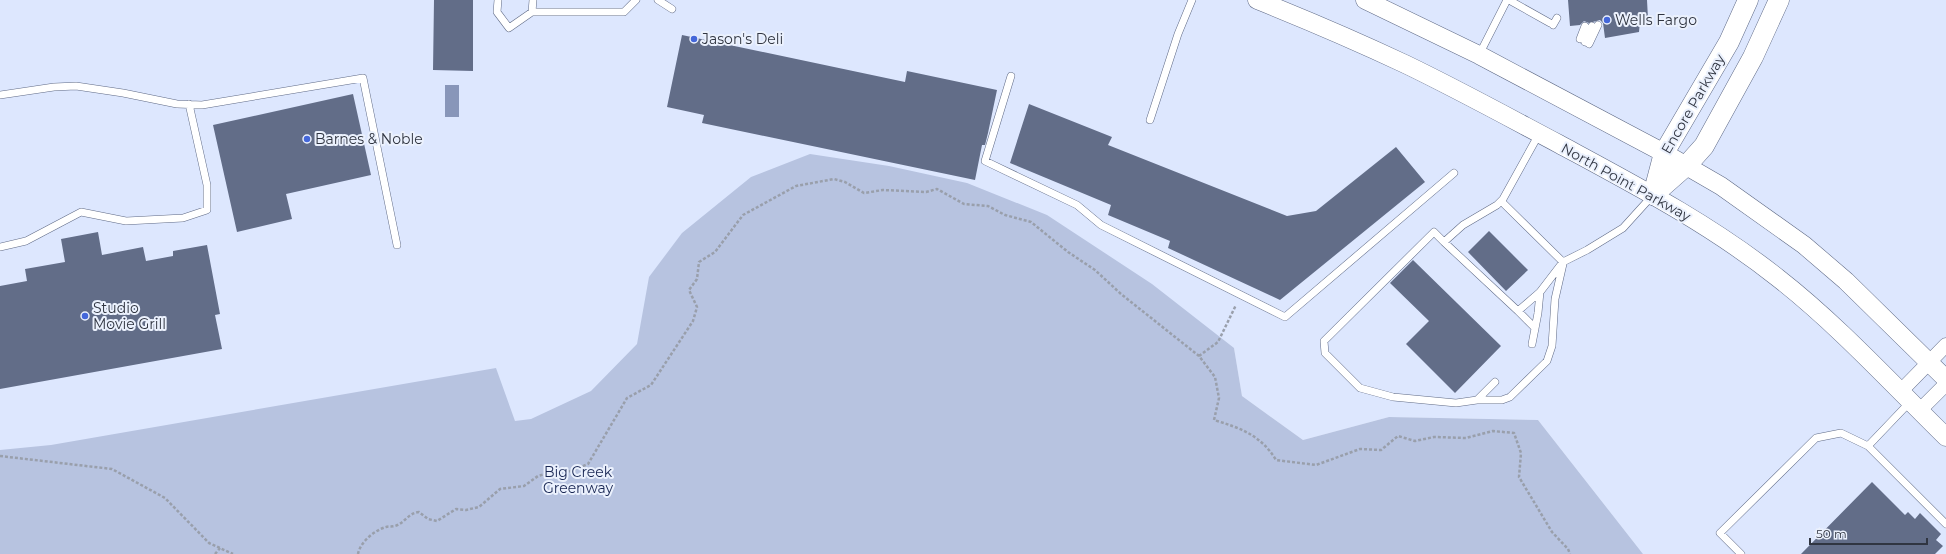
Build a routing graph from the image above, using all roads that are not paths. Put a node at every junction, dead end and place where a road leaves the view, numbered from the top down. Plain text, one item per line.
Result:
1 (498, 0) edge
2 (533, 0) edge
3 (636, 0) edge
4 (658, 0) edge
5 (1192, 0) edge
6 (1257, 0) edge
7 (1365, 0) edge
8 (1508, 0) edge
9 (1748, 0) edge
10 (1779, 0) edge
11 (672, 8) dead end
12 (532, 12) junction
13 (1557, 18) dead end
14 (1585, 41) joint
15 (1479, 55) junction
16 (1011, 76) dead end
17 (0, 95) edge
18 (189, 104) junction
19 (1150, 120) dead end
20 (1539, 134) junction
21 (1664, 153) junction
22 (1687, 165) junction
23 (1454, 173) dead end
24 (1653, 195) junction
25 (1502, 201) junction
26 (1444, 242) junction
27 (397, 245) dead end
28 (0, 247) edge
29 (1564, 262) junction
30 (1540, 292) junction
31 (1518, 311) junction
32 (1535, 328) junction
33 (1532, 344) dead end
34 (1946, 345) edge
35 (1929, 363) junction
36 (1946, 379) edge
37 (1495, 382) dead end
38 (1946, 384) edge
39 (1478, 400) junction
40 (1910, 402) junction
41 (1946, 437) edge
42 (1868, 446) junction
43 (1946, 524) edge
44 (1741, 554) edge

1 - 12 lane
2 - 12 lane
3 - 12 lane
4 - 11 lane
5 - 19 lane
6 - 20 street, North Point Parkway
7 - 15 street
8 - 13 lane
8 - 15 lane
9 - 21 main road, Encore Parkway
10 - 22 main road, Encore Parkway
14 - 14 lane
15 - 21 street
16 - 23 lane
17 - 18 lane
18 - 27 lane
18 - 28 lane
20 - 24 street, North Point Parkway
20 - 25 lane
21 - 22 street
21 - 24 main road, Encore Parkway
22 - 24 main road, Encore Parkway
22 - 35 street
24 - 29 lane
24 - 40 street, North Point Parkway
25 - 26 lane
25 - 29 lane
26 - 31 lane
26 - 39 lane
29 - 30 lane
29 - 39 lane
30 - 31 lane
30 - 32 lane
31 - 32 lane
32 - 33 lane
34 - 35 street
35 - 36 street
35 - 40 street
37 - 39 lane
38 - 40 street
40 - 41 street, North Point Parkway
40 - 42 lane
42 - 43 lane
42 - 44 lane

